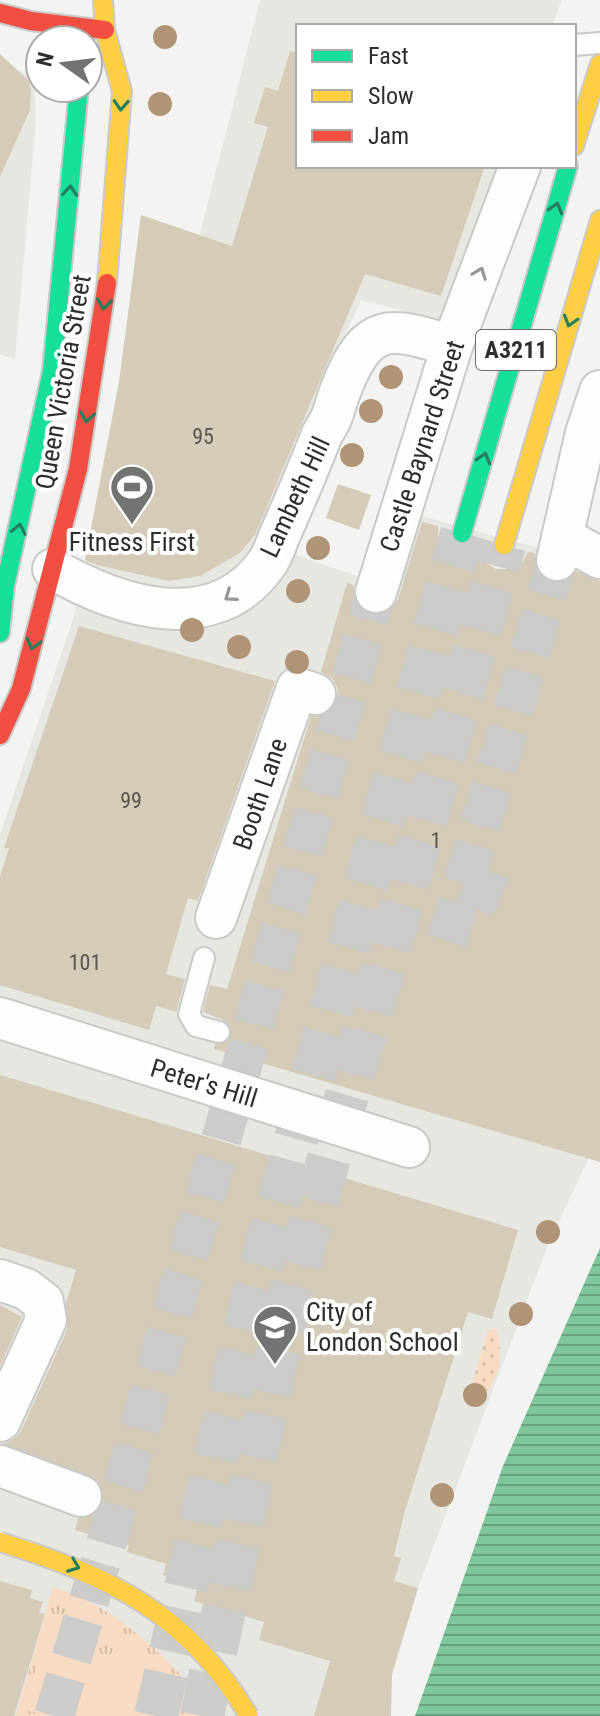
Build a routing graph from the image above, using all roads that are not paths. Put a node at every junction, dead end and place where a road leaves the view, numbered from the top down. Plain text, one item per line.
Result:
1 (103, 0) edge
2 (0, 13) edge
3 (105, 30) junction
4 (600, 43) edge
5 (576, 45) edge
6 (600, 64) edge
7 (77, 104) edge
8 (576, 137) edge
9 (519, 168) edge
10 (567, 168) edge
11 (600, 220) edge
12 (452, 346) junction
13 (600, 391) edge
14 (462, 533) tunnel mouth
15 (504, 545) tunnel mouth
16 (600, 558) edge
17 (53, 569) junction
18 (376, 592) tunnel mouth
19 (0, 633) edge
20 (302, 685) dead end
21 (0, 735) edge
22 (216, 918) dead end
23 (204, 958) dead end
24 (0, 1018) edge
25 (219, 1032) dead end
26 (409, 1147) dead end
27 (0, 1280) edge
28 (0, 1421) edge
29 (0, 1466) edge
30 (81, 1496) dead end
31 (0, 1542) edge
32 (249, 1716) edge

1 - 3 street, Queen Victoria Street
2 - 3 street
3 -> 17 street, Queen Victoria Street
4 - 5 lane
6 - 8 street, A3211
19 -> 7 street, Queen Victoria Street
12 -> 9 street, Castle Baynard Street
14 -> 10 street, A3211
11 -> 15 street, A3211
12 -> 17 street, Lambeth Hill
12 - 18 street, Castle Baynard Street
13 - 16 street
17 -> 21 street, Queen Victoria Street
20 - 22 street, Booth Lane
23 - 25 lane
24 - 26 street, Peter's Hill
27 - 28 street
29 - 30 street
31 -> 32 street, bridge

